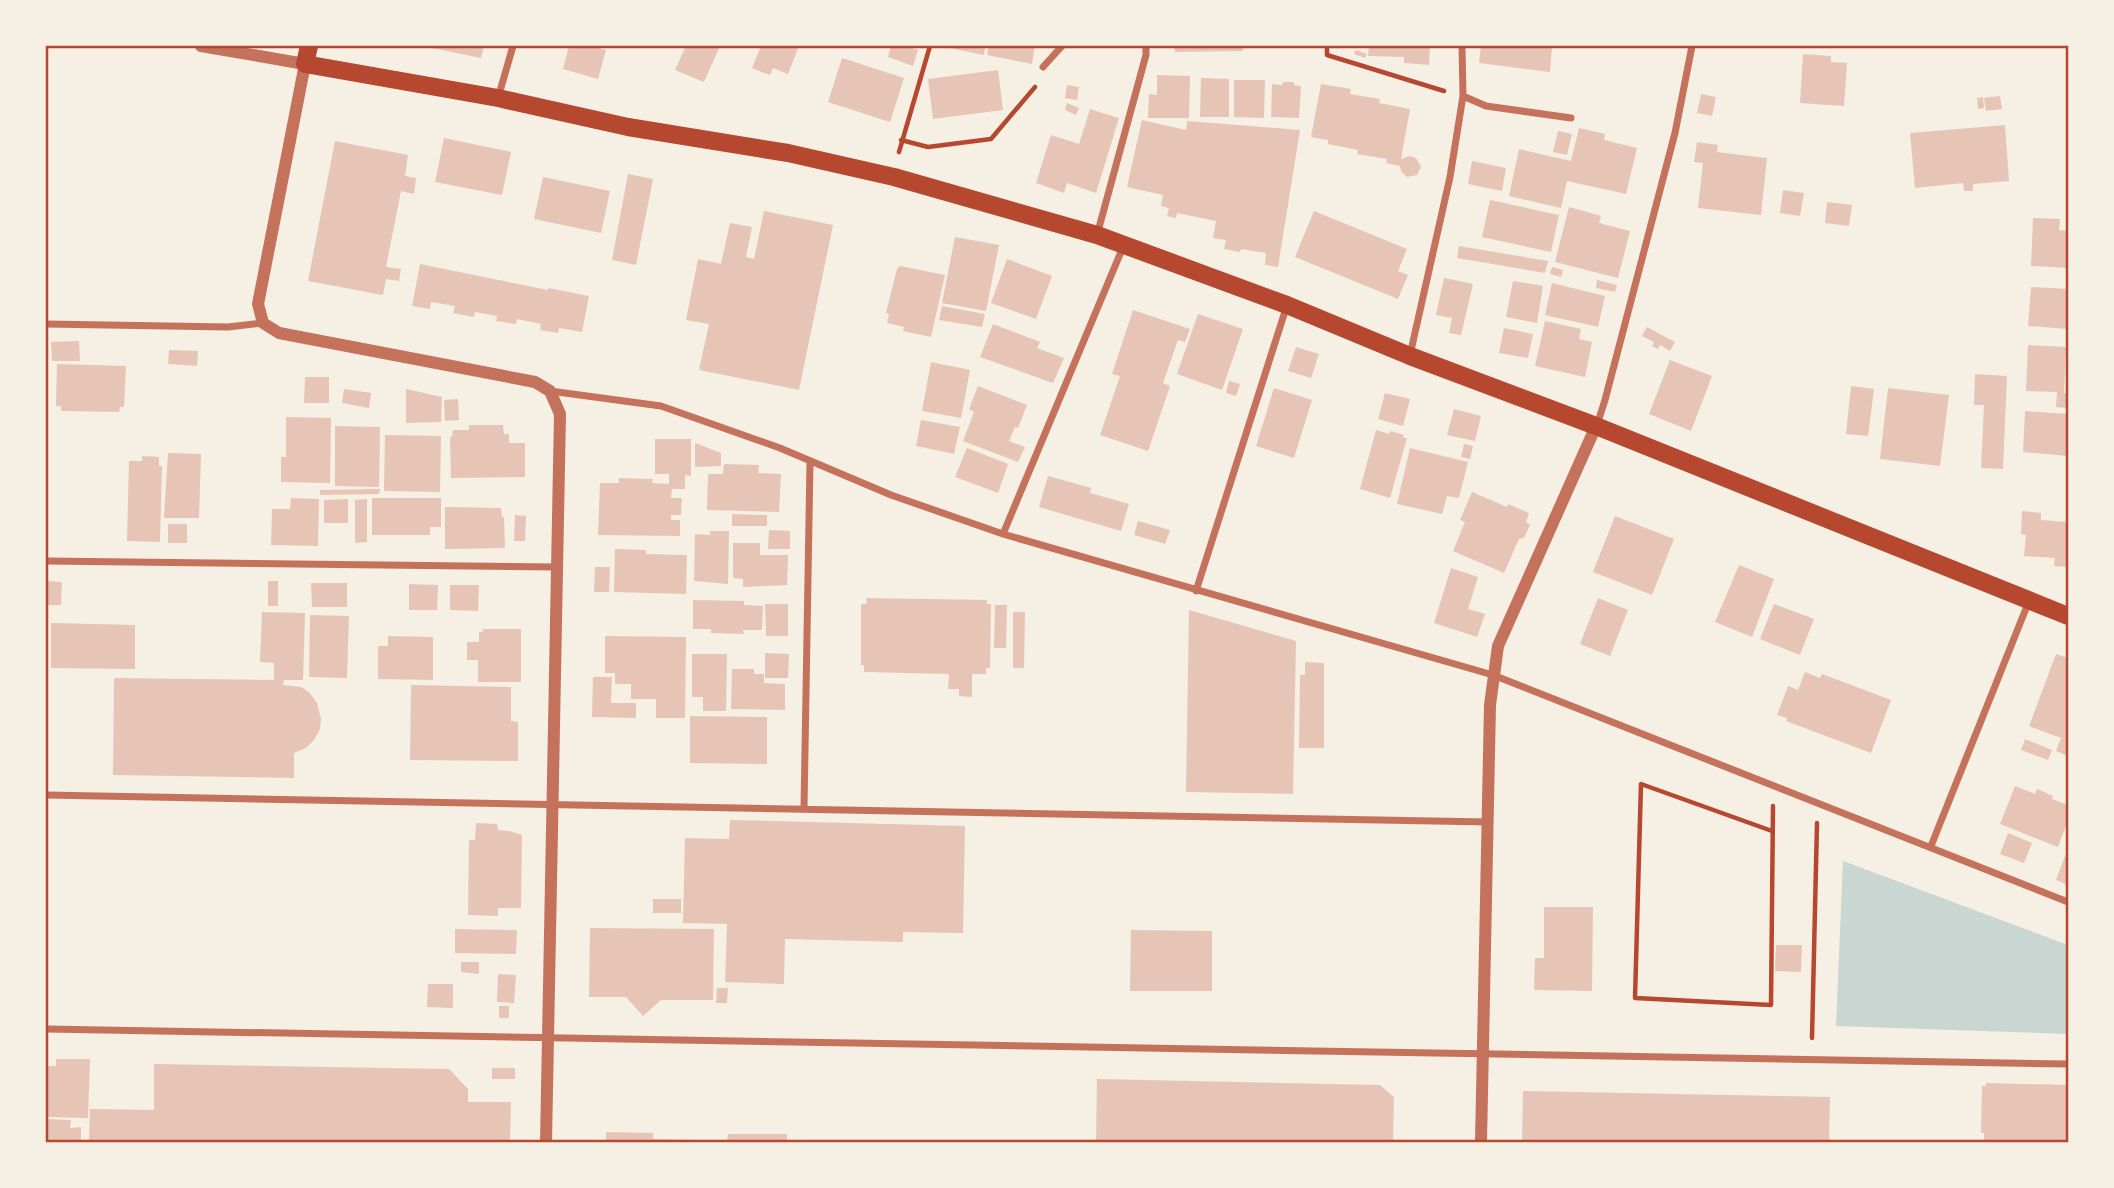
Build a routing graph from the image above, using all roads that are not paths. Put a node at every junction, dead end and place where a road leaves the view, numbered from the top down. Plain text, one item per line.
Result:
1 (201, 46) edge
2 (309, 46) edge
3 (513, 46) edge
4 (1062, 46) edge
5 (1146, 46) edge
6 (1462, 46) edge
7 (1692, 46) edge
8 (305, 64) junction
9 (1043, 68) road end
10 (1463, 96) junction
11 (498, 98) junction
12 (1571, 118) dead end
13 (1097, 235) junction
14 (1123, 246) junction
15 (1287, 306) junction
16 (263, 323) junction
17 (46, 324) edge
18 (1410, 356) junction
19 (550, 391) junction
20 (1596, 426) junction
21 (810, 462) junction
22 (1003, 534) junction
23 (46, 561) edge
24 (557, 567) junction
25 (1196, 591) junction
26 (2029, 601) junction
27 (2068, 616) edge
28 (1493, 675) junction
29 (46, 795) edge
30 (552, 803) junction
31 (804, 808) junction
32 (1488, 822) junction
33 (1931, 846) junction
34 (2068, 902) edge
35 (46, 1029) edge
36 (548, 1038) junction
37 (1483, 1055) junction
38 (2068, 1064) edge
39 (547, 1143) edge
40 (1481, 1143) edge

1 - 8 street
2 - 8 main road
3 - 11 street
4 - 9 street
5 - 13 street
6 - 10 street
7 - 20 street
8 - 11 main road
8 - 16 street
10 - 12 street
10 - 18 street
11 - 13 main road
13 - 14 main road
14 - 15 main road
14 - 22 street
15 - 18 main road
15 - 25 street
16 - 17 street
16 - 19 street
18 - 20 main road
19 - 21 street
19 - 24 street
20 - 26 main road
20 - 28 street
21 - 22 street
21 - 31 street
22 - 25 street
23 - 24 street
24 - 30 street
25 - 28 street
26 - 27 main road
26 - 33 street
28 - 32 street
28 - 33 street
29 - 30 street
30 - 31 street
30 - 36 street
31 - 32 street
32 - 37 street
33 - 34 street
35 - 36 street
36 - 37 street
36 - 39 street
37 - 38 street
37 - 40 street

